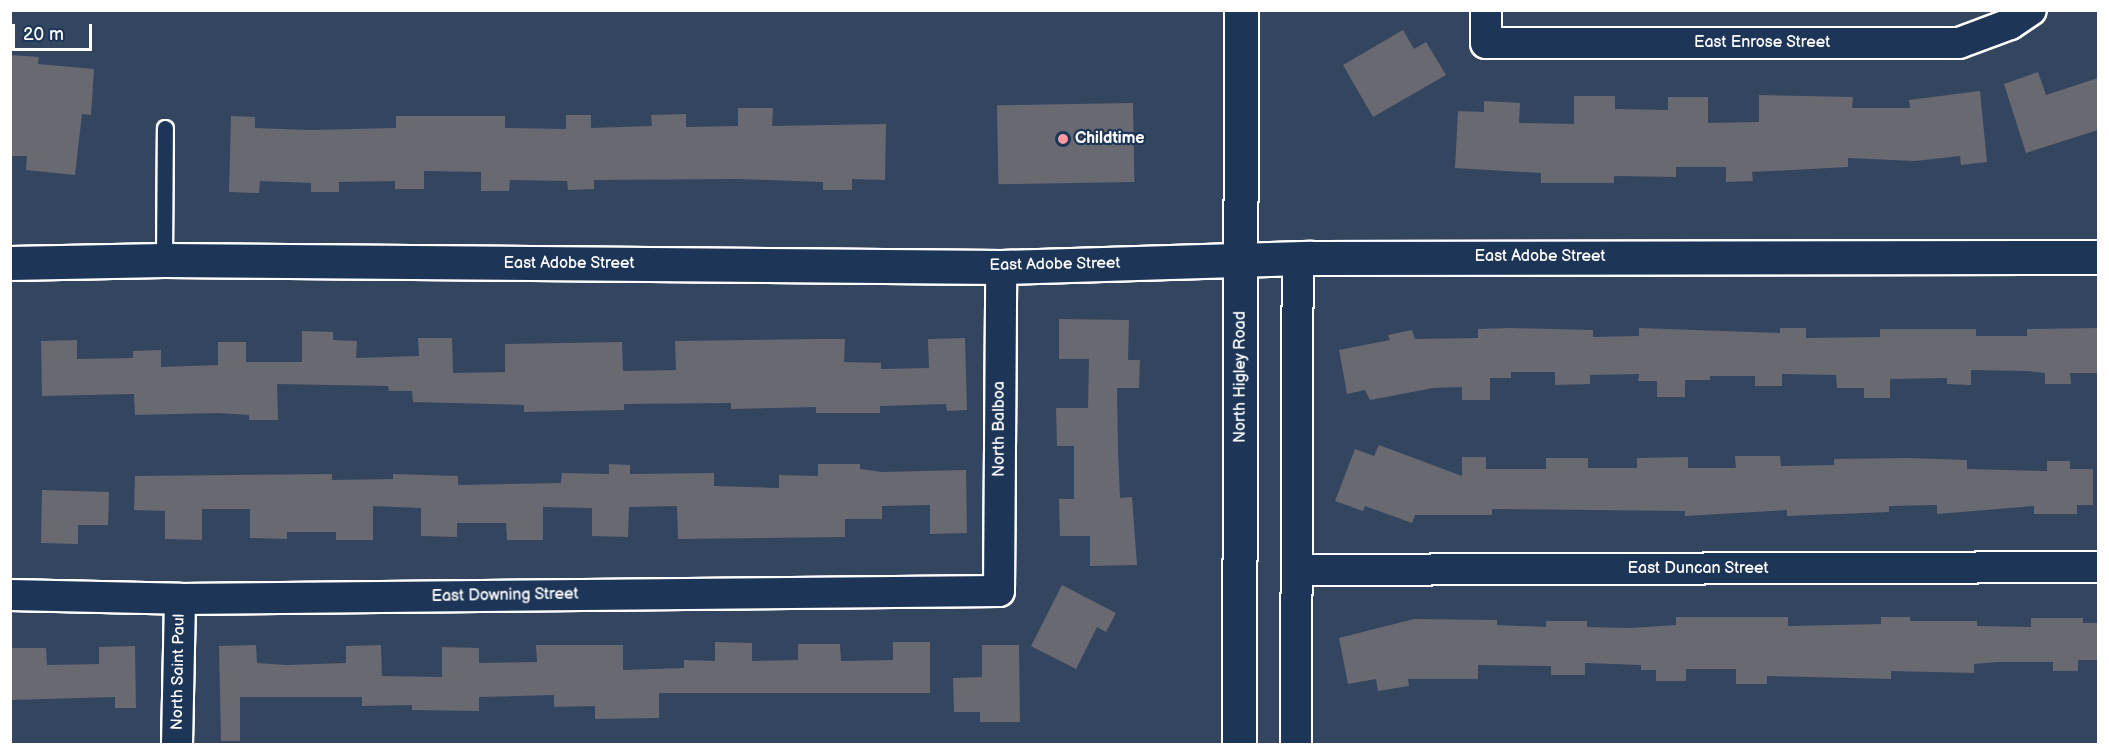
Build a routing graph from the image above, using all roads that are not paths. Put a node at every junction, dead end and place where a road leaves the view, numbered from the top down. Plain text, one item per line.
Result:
1 (1241, 10) edge
2 (1486, 10) edge
3 (2031, 10) edge
4 (165, 128) dead end
5 (2098, 257) edge
6 (1298, 258) junction
7 (164, 260) junction
8 (1242, 260) junction
9 (10, 263) edge
10 (1001, 267) junction
11 (2098, 567) edge
12 (1297, 570) junction
13 (999, 591) joint
14 (10, 595) edge
15 (180, 599) junction
16 (177, 744) edge
17 (1239, 744) edge
18 (1296, 744) edge

1 - 8 street, North Higley Road
2 - 3 street, East Enrose Street
4 - 7 lane
5 - 6 street, East Adobe Street
6 - 8 street, East Adobe Street
6 - 12 street
7 - 9 street, East Adobe Street
7 - 10 street, East Adobe Street
8 - 10 street, East Adobe Street
8 - 17 street, North Higley Road
10 - 13 street, North Balboa
11 - 12 street, East Duncan Street
12 - 18 street
13 - 15 street, East Downing Street
14 - 15 street, East Downing Street
15 - 16 street, North Saint Paul

